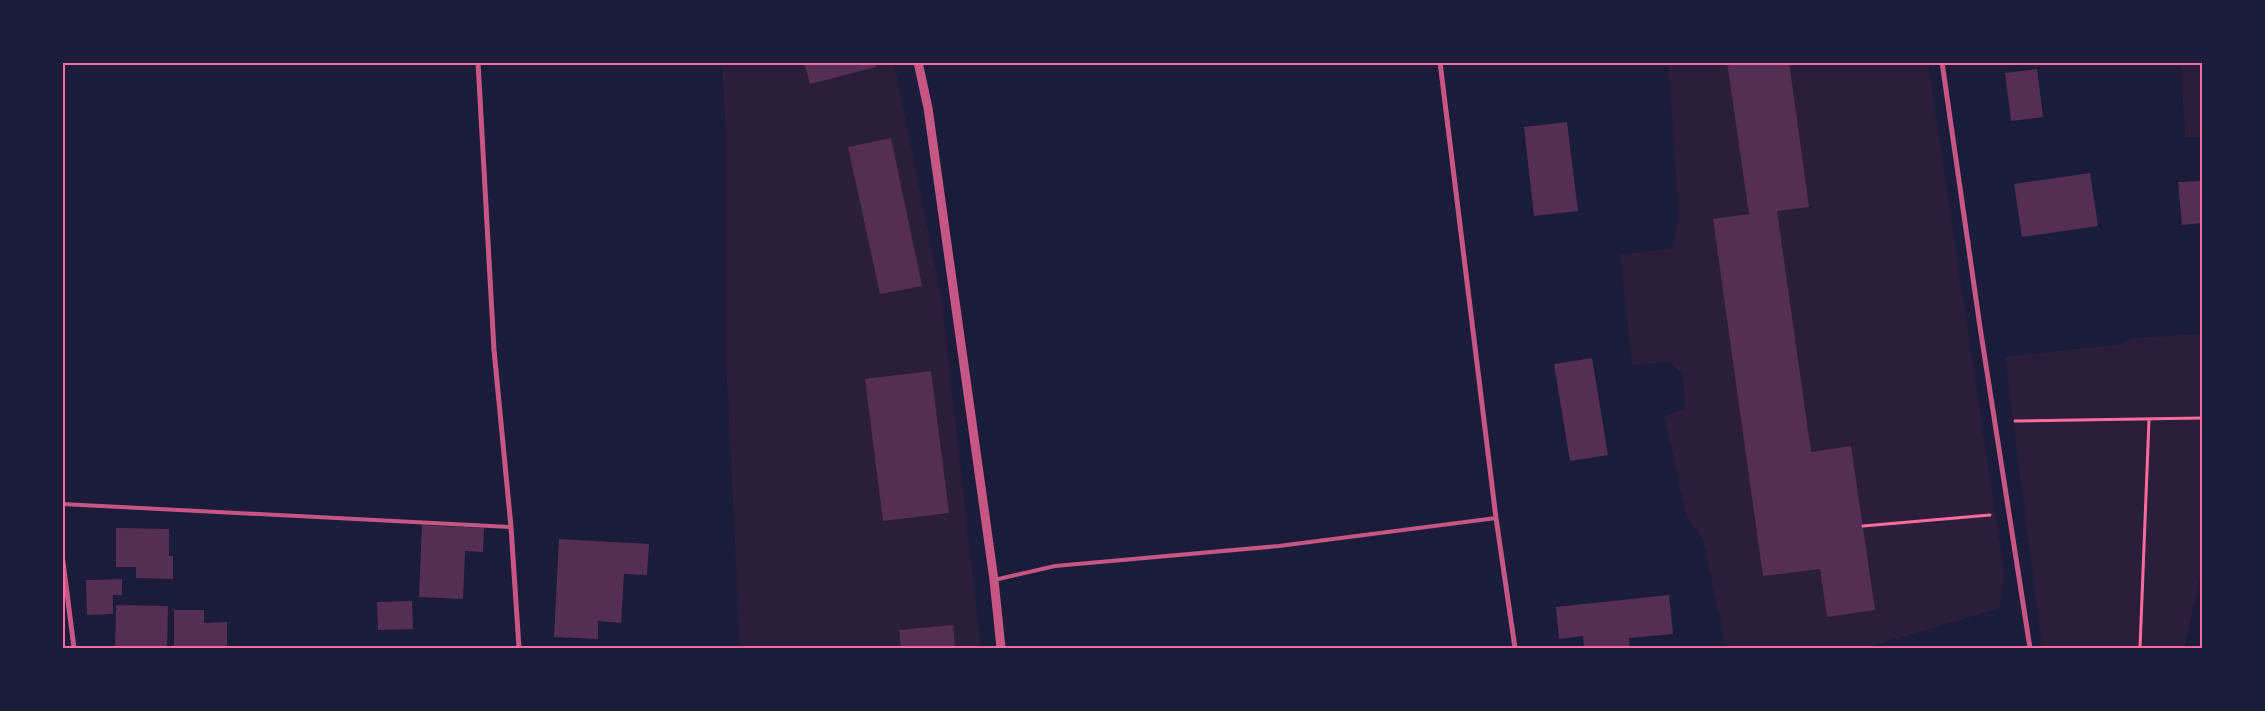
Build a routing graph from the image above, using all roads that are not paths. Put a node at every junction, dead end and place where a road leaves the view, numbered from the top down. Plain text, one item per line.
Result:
1 (478, 62) edge
2 (918, 62) edge
3 (1440, 62) edge
4 (1942, 62) edge
5 (62, 504) edge
6 (1496, 518) junction
7 (511, 527) junction
8 (62, 554) edge
9 (994, 580) junction
10 (74, 648) edge
11 (519, 648) edge
12 (1001, 648) edge
13 (1515, 648) edge
14 (2030, 648) edge

1 - 7 street
2 - 9 street
3 - 6 street
4 - 14 street
5 - 7 lane
6 - 9 lane
6 - 13 street
7 - 11 street
8 - 10 street
9 - 12 street

